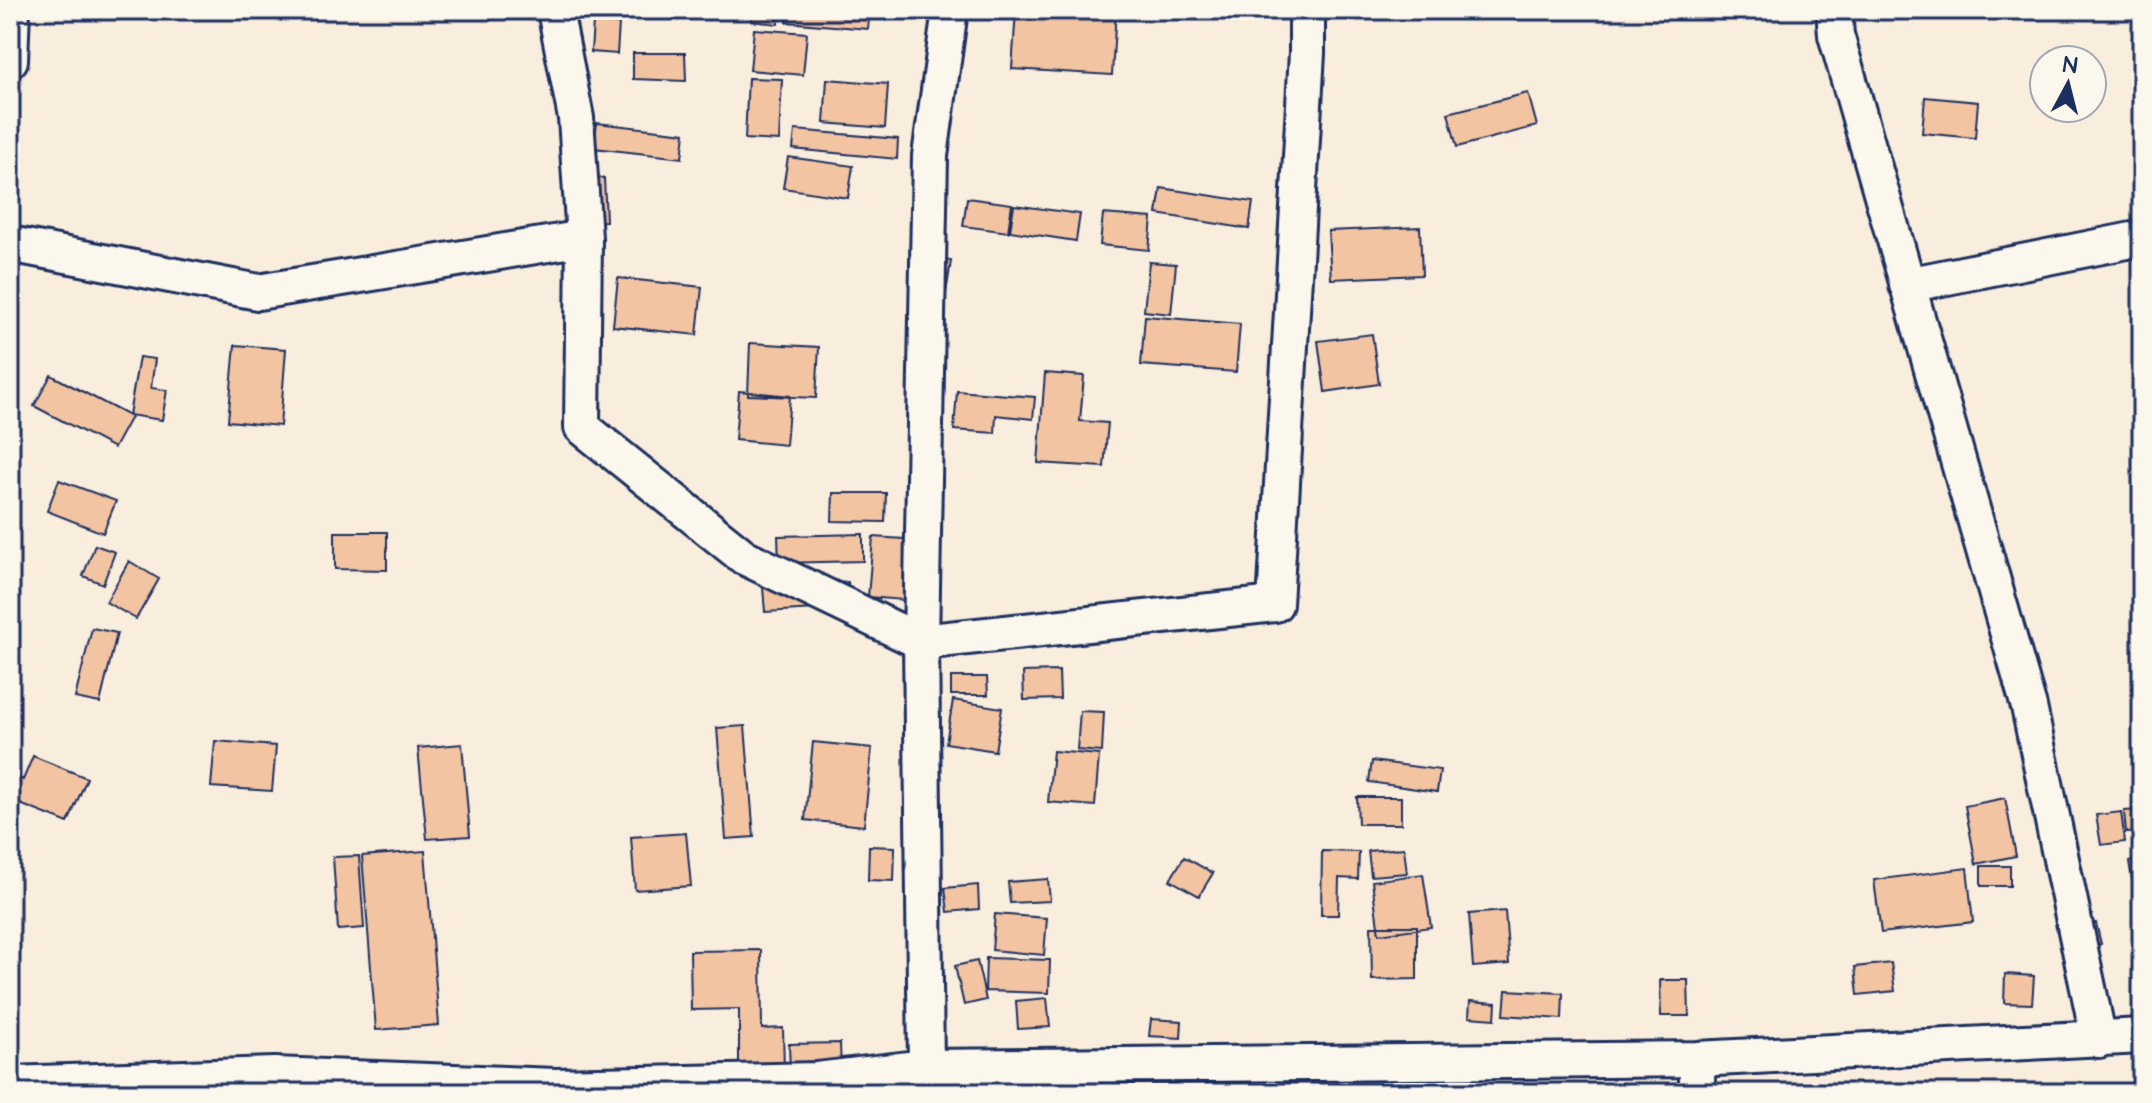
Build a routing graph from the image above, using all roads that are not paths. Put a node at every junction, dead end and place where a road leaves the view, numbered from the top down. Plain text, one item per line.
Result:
1 (12, 10) edge
2 (555, 10) edge
3 (950, 10) edge
4 (1307, 10) edge
5 (1834, 10) edge
6 (10, 60) edge
7 (584, 238) junction
8 (2142, 238) edge
9 (10, 244) edge
10 (1907, 285) junction
11 (921, 642) junction
12 (2142, 1036) edge
13 (2099, 1040) junction
14 (1697, 1059) junction
15 (926, 1067) junction
16 (10, 1084) edge
17 (816, 1086) edge
18 (1697, 1093) edge

1 - 6 street
2 - 7 street
3 - 11 street
4 - 11 street
5 - 10 street
7 - 9 street
7 - 11 street
8 - 10 street
10 - 13 street
11 - 15 street
12 - 13 street
13 - 14 street
14 - 15 street
14 - 18 street
15 - 17 street
16 - 17 street

